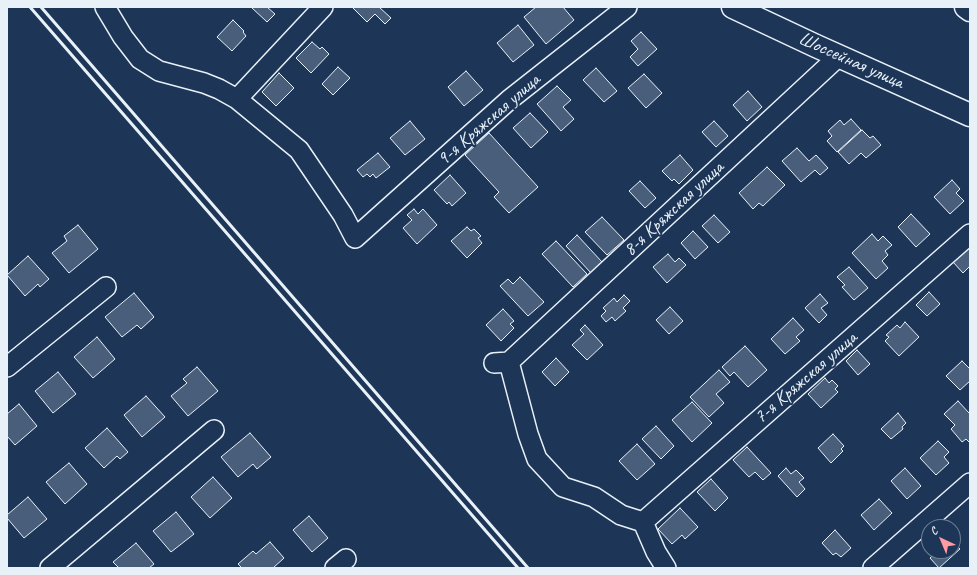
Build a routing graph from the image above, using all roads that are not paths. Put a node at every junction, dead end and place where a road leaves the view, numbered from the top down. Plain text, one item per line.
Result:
1 (105, 7) edge
2 (323, 7) edge
3 (627, 7) edge
4 (734, 7) edge
5 (966, 7) edge
6 (970, 10) edge
7 (839, 56) junction
8 (236, 99) junction
9 (970, 115) edge
10 (970, 234) edge
11 (106, 287) dead end
12 (7, 367) edge
13 (214, 430) dead end
14 (970, 483) edge
15 (643, 522) junction
16 (50, 568) edge
17 (666, 568) edge
18 (873, 568) edge

1 - 8 street
2 - 8 street
3 - 8 street, 9-я Кряжская улица
4 - 7 main road, Шоссейная улица
5 - 6 main road
7 - 9 main road, Шоссейная улица
7 - 15 street, 8-я Кряжская улица
10 - 15 street, 7-я Кряжская улица
11 - 12 street
13 - 16 street
14 - 18 street
15 - 17 street

